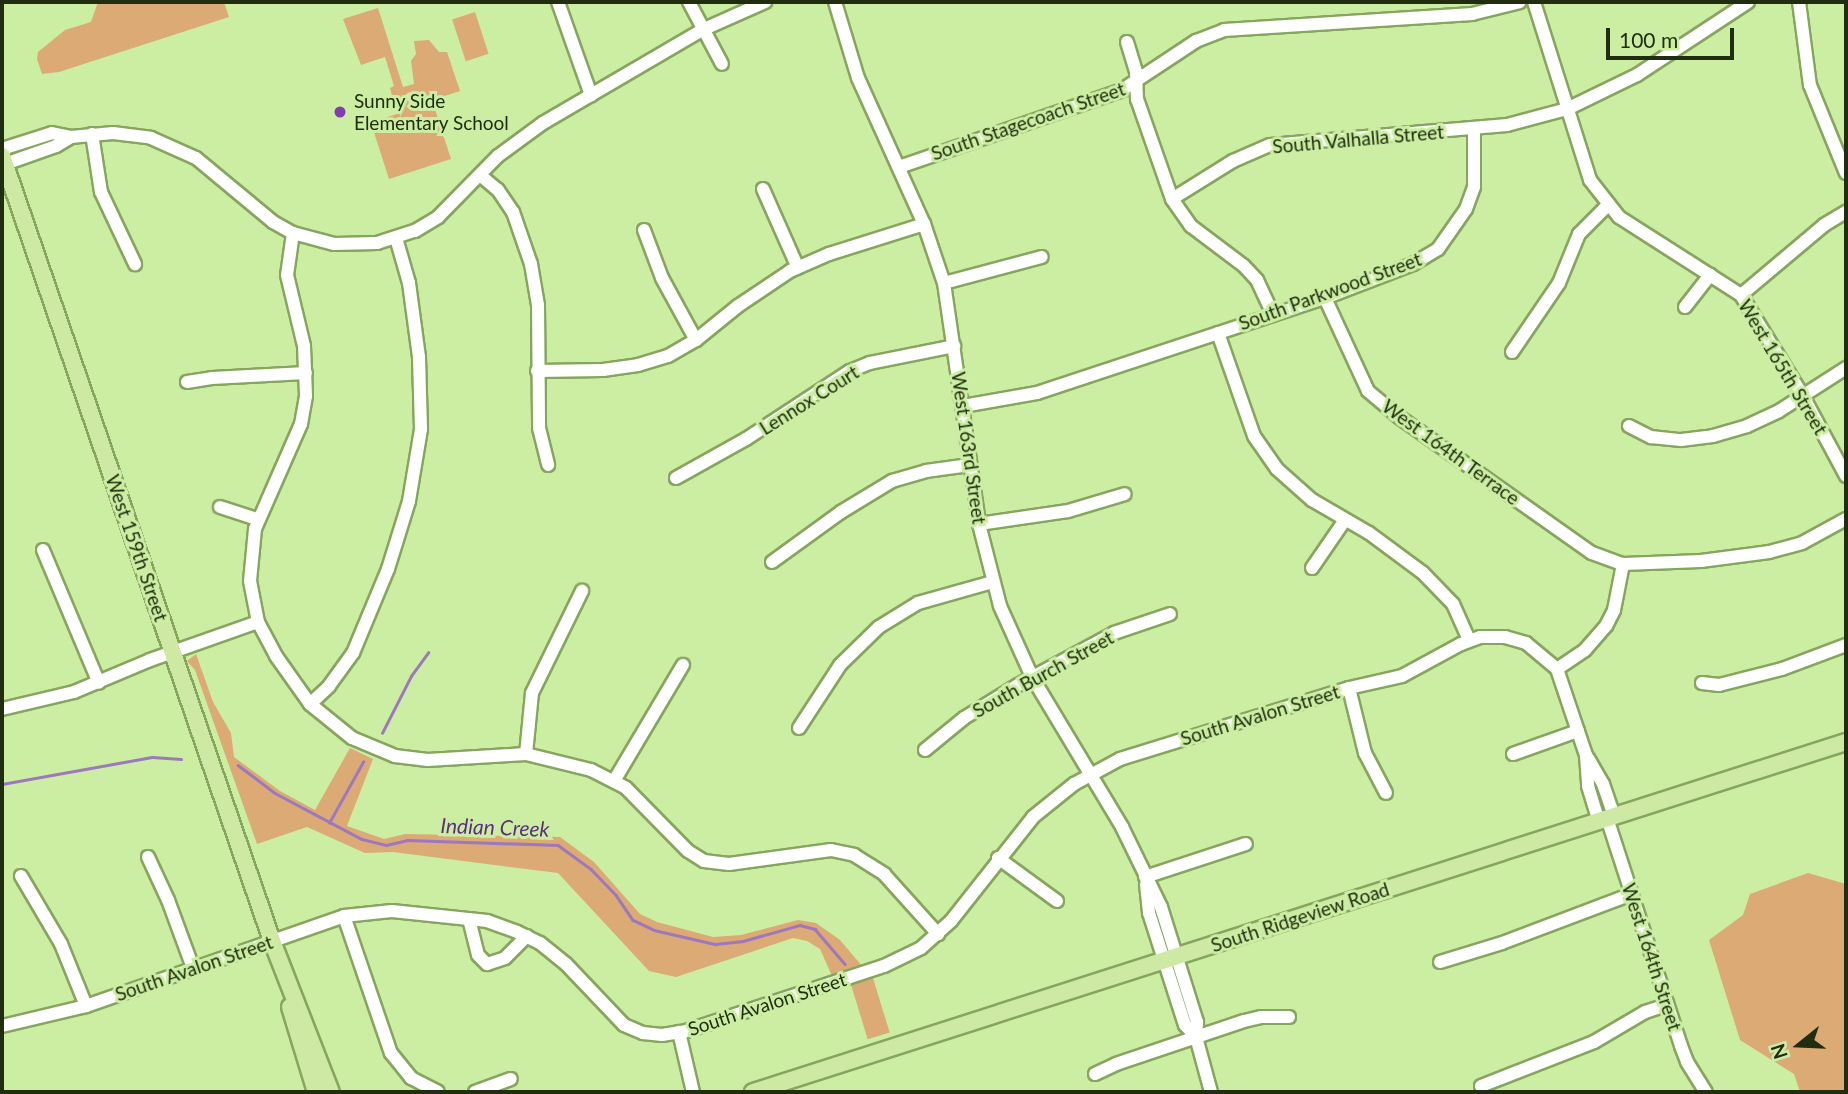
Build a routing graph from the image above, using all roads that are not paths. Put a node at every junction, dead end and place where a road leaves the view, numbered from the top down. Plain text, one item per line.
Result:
1 (558, 2) edge
2 (689, 2) edge
3 (765, 2) edge
4 (835, 2) edge
5 (1520, 2) edge
6 (1534, 2) edge
7 (1748, 2) edge
8 (1799, 2) edge
9 (704, 29) junction
10 (1127, 42) dead end
11 (722, 64) dead end
12 (1137, 82) junction
13 (591, 95) junction
14 (1567, 110) junction
15 (1474, 128) junction
16 (92, 134) junction
17 (2, 158) edge
18 (899, 167) junction
19 (1846, 173) edge
20 (480, 175) junction
21 (763, 189) dead end
22 (1172, 199) junction
23 (1609, 204) junction
24 (1846, 212) edge
25 (924, 225) junction
26 (644, 230) dead end
27 (293, 233) junction
28 (396, 238) junction
29 (1042, 257) dead end
30 (135, 264) dead end
31 (798, 268) junction
32 (1710, 275) junction
33 (943, 283) junction
34 (1741, 295) junction
35 (1325, 298) junction
36 (1685, 307) dead end
37 (1273, 314) junction
38 (1218, 333) junction
39 (696, 340) junction
40 (954, 346) junction
41 (1511, 352) dead end
42 (1846, 368) edge
43 (537, 371) junction
44 (306, 373) junction
45 (187, 382) dead end
46 (1802, 396) junction
47 (963, 406) junction
48 (1629, 426) dead end
49 (548, 466) dead end
50 (970, 466) junction
51 (1846, 476) edge
52 (676, 478) dead end
53 (1125, 494) dead end
54 (220, 507) dead end
55 (258, 519) junction
56 (1846, 519) edge
57 (1345, 520) junction
58 (979, 524) junction
59 (43, 550) dead end
60 (772, 562) dead end
61 (1623, 564) junction
62 (1312, 568) dead end
63 (992, 582) junction
64 (582, 591) dead end
65 (1170, 614) dead end
66 (258, 622) junction
67 (1469, 640) junction
68 (1846, 645) edge
69 (173, 653) junction
70 (683, 665) dead end
71 (1556, 669) junction
72 (1032, 677) junction
73 (99, 683) junction
74 (1702, 683) dead end
75 (1349, 688) junction
76 (310, 704) junction
77 (2, 709) edge
78 (799, 728) dead end
79 (1578, 732) junction
80 (1846, 742) edge
81 (925, 750) dead end
82 (526, 754) junction
83 (1513, 754) dead end
84 (1090, 775) junction
85 (614, 781) junction
86 (1386, 793) dead end
87 (1607, 818) junction
88 (1246, 844) dead end
89 (148, 857) dead end
90 (998, 859) junction
91 (21, 876) dead end
92 (1145, 877) junction
93 (1632, 894) junction
94 (1057, 901) dead end
95 (344, 916) junction
96 (469, 919) junction
97 (938, 934) junction
98 (527, 936) junction
99 (272, 941) junction
100 (1171, 959) junction
101 (1440, 962) dead end
102 (193, 968) junction
103 (1667, 1005) junction
104 (86, 1006) junction
105 (1289, 1017) dead end
106 (2, 1026) edge
107 (679, 1032) junction
108 (1196, 1037) junction
109 (1095, 1074) dead end
110 (511, 1079) dead end
111 (1481, 1086) dead end
112 (316, 1092) edge
113 (331, 1092) edge
114 (438, 1092) edge
115 (475, 1092) edge
116 (693, 1092) edge
117 (753, 1092) edge
118 (1211, 1092) edge
119 (1706, 1092) edge

1 - 13 street
2 - 9 street
3 - 9 street
4 - 18 street, West 163rd Street
5 - 12 street, South Stagecoach Street
6 - 14 street, West 165th Street
7 - 14 street
8 - 19 street
9 - 11 street
9 - 13 street
10 - 12 street
12 - 18 street, South Stagecoach Street
12 - 22 street
13 - 20 street
14 - 15 street
14 - 23 street, West 165th Street
15 - 22 street, South Valhalla Street
15 - 35 street, South Parkwood Street
16 - 17 street
16 - 27 street
16 - 30 street
17 - 69 main road, West 159th Street
18 - 25 street, West 163rd Street
20 - 28 street
20 - 43 street
21 - 31 street
22 - 37 street
23 - 32 street, West 165th Street
23 - 41 street
24 - 34 street
25 - 31 street
25 - 33 street, West 163rd Street
26 - 39 street
27 - 28 street
27 - 44 street
28 - 76 street
29 - 33 street
31 - 39 street
32 - 34 street, West 165th Street
32 - 36 street
33 - 40 street, West 163rd Street
34 - 46 street, West 165th Street
35 - 37 street, South Parkwood Street
35 - 61 street, West 164th Terrace
37 - 38 street, South Parkwood Street
38 - 47 street, South Parkwood Street
38 - 57 street
39 - 43 street
40 - 47 street, West 163rd Street
40 - 52 street, Lennox Court
42 - 46 street
43 - 49 street
44 - 45 street
44 - 55 street
46 - 48 street
46 - 51 street, West 165th Street
47 - 50 street, West 163rd Street
50 - 58 street, West 163rd Street
50 - 60 street
53 - 58 street
54 - 55 street
55 - 66 street
56 - 61 street
57 - 62 street
57 - 67 street
58 - 63 street, West 163rd Street
59 - 73 street
61 - 71 street
63 - 72 street, West 163rd Street
63 - 78 street
64 - 82 street
65 - 72 street, South Burch Street
66 - 69 street
66 - 76 street
67 - 71 street, West 164th Street
67 - 75 street, South Avalon Street
68 - 74 street
69 - 73 street
69 - 99 main road, West 159th Street
70 - 85 street
71 - 79 street, West 164th Street
72 - 81 street, South Burch Street
72 - 84 street, West 163rd Street
73 - 77 street
75 - 84 street, South Avalon Street
75 - 86 street
76 - 82 street
79 - 83 street
79 - 87 street, West 164th Street
80 - 87 main road, South Ridgeview Road
82 - 85 street
84 - 90 street, South Avalon Street
84 - 92 street, West 163rd Street
85 - 97 street
87 - 93 street, West 164th Street
87 - 100 main road, South Ridgeview Road
88 - 92 street
89 - 102 street
90 - 94 street
90 - 97 street, South Avalon Street
91 - 104 street
92 - 100 street, West 163rd Street
93 - 101 street
93 - 103 street, West 164th Street
95 - 96 street, South Avalon Street
95 - 99 street, South Avalon Street
95 - 114 street
96 - 98 street, South Avalon Street
96 - 98 street
97 - 107 street, South Avalon Street
98 - 107 street, South Avalon Street
99 - 102 street, South Avalon Street
99 - 112 main road, West 159th Street
99 - 113 main road, West 159th Street
100 - 108 street, West 163rd Street
100 - 117 main road, South Ridgeview Road
102 - 104 street, South Avalon Street
103 - 111 street
103 - 119 street, West 164th Street
104 - 106 street, South Avalon Street
105 - 108 street
107 - 116 street
108 - 109 street
108 - 118 street, West 163rd Street
110 - 115 street

